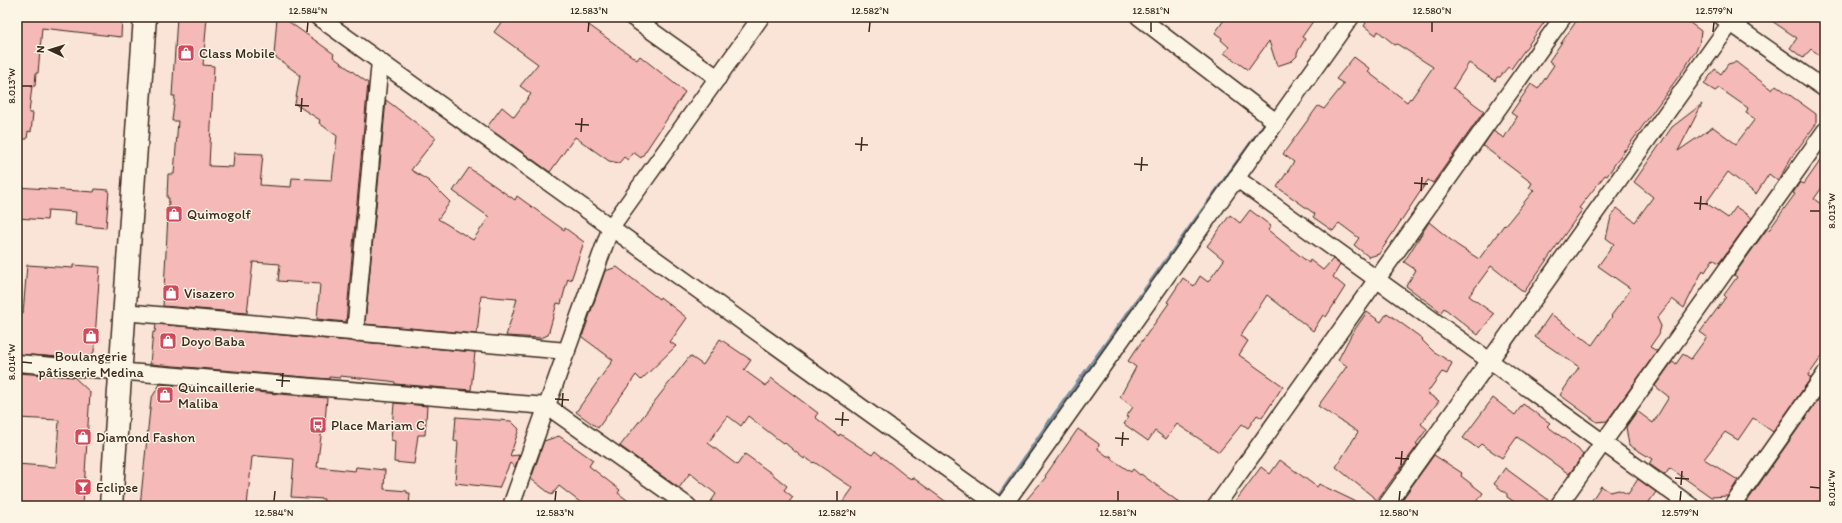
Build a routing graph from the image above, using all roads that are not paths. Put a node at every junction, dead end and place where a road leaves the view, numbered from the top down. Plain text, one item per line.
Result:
1 (145, 17) edge
2 (318, 17) edge
3 (761, 17) edge
4 (1139, 17) edge
5 (1351, 17) edge
6 (1563, 17) edge
7 (637, 18) edge
8 (1729, 19) edge
9 (380, 61) junction
10 (718, 78) junction
11 (1825, 90) edge
12 (1276, 122) junction
13 (1825, 131) edge
14 (1236, 178) junction
15 (611, 228) junction
16 (1377, 280) junction
17 (123, 312) junction
18 (355, 333) junction
19 (567, 351) junction
20 (1489, 361) junction
21 (17, 363) edge
22 (119, 371) junction
23 (1825, 374) edge
24 (547, 406) junction
25 (1603, 443) junction
26 (111, 506) edge
27 (511, 506) edge
28 (688, 506) edge
29 (998, 506) edge
30 (1003, 506) edge
31 (1216, 506) edge
32 (1386, 506) edge
33 (1558, 506) edge
34 (1691, 506) edge
35 (1732, 506) edge

1 - 17 street
2 - 9 street
3 - 10 street
4 - 12 street
5 - 12 street
6 - 16 street
7 - 10 street
8 - 11 street
8 - 20 street
9 - 15 street
9 - 18 street
10 - 15 street
12 - 14 street
13 - 25 street
14 - 16 street
14 - 30 street
15 - 19 street
15 - 29 street
16 - 20 street
16 - 31 street
17 - 18 street
17 - 22 street
18 - 19 street
19 - 24 street
20 - 25 street
20 - 32 street
21 - 22 street
22 - 24 street
22 - 26 street
23 - 35 street
24 - 27 street
24 - 28 street
25 - 33 street
25 - 34 street

